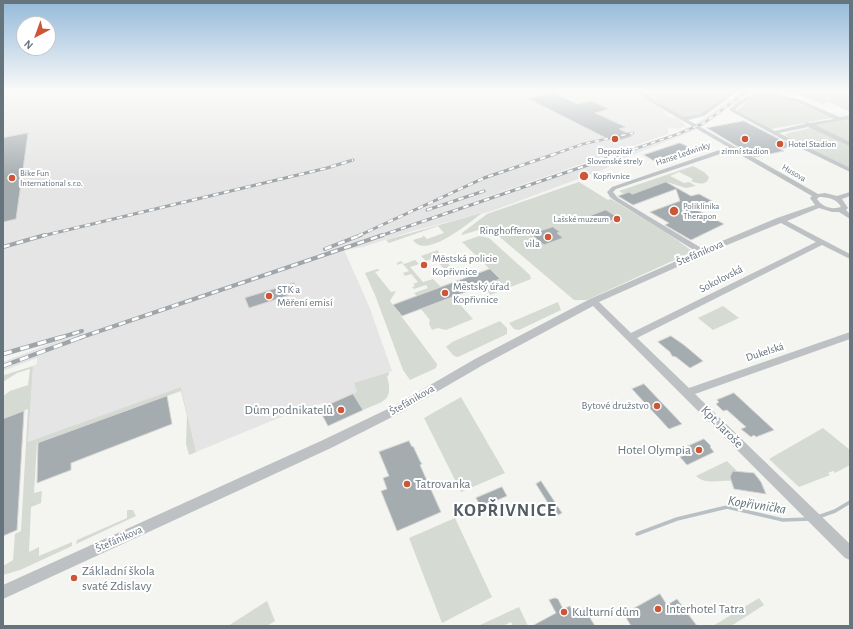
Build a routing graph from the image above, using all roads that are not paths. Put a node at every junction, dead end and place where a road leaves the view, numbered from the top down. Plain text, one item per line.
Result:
1 (747, 119) edge
2 (832, 119) edge
3 (684, 120) edge
4 (807, 124) junction
5 (775, 133) junction
6 (850, 144) edge
7 (732, 148) junction
8 (850, 170) edge
9 (850, 194) edge
10 (817, 196) junction
11 (836, 199) junction
12 (819, 206) junction
13 (845, 207) edge
14 (850, 217) edge
15 (780, 220) junction
16 (822, 242) junction
17 (702, 252) junction
18 (850, 257) edge
19 (593, 301) junction
20 (850, 335) edge
21 (631, 338) junction
22 (688, 393) junction
23 (850, 553) edge
24 (3, 592) edge

1 - 5 street
2 - 4 street
3 - 7 street, Husova
4 - 5 street
4 - 6 street
5 - 8 street
7 - 10 street, Husova
7 - 17 street, Hanse Ledwinky
9 - 11 street
10 - 11 street
10 - 12 street
11 - 13 street
12 - 13 street
12 - 15 street, Štefánikova
13 - 14 street
15 - 16 street
15 - 17 street, Štefánikova
16 - 18 street
16 - 21 street, Sokolovská
17 - 19 street, Štefánikova
19 - 21 street, Kpt. Jaroše
19 - 24 street, Štefánikova
20 - 22 street, Dukelská
21 - 22 street, Kpt. Jaroše
22 - 23 street, Kpt. Jaroše

